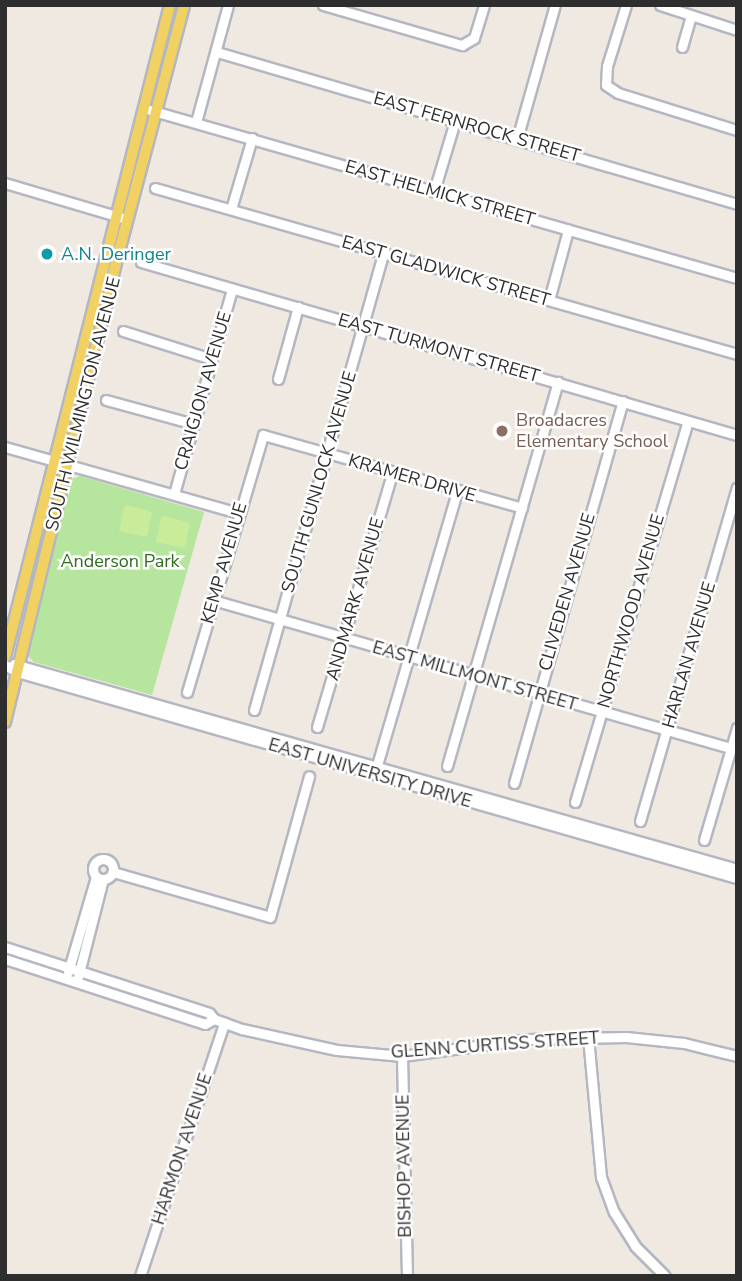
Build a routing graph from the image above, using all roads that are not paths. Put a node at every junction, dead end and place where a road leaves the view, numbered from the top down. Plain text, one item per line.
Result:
1 (170, 5) edge
2 (184, 5) edge
3 (228, 5) edge
4 (323, 5) edge
5 (484, 5) edge
6 (555, 5) edge
7 (626, 5) edge
8 (660, 5) edge
9 (691, 15) junction
10 (737, 30) edge
11 (682, 47) dead end
12 (217, 52) junction
13 (144, 109) junction
14 (157, 111) junction
15 (454, 121) junction
16 (196, 122) junction
17 (737, 130) edge
18 (252, 138) junction
19 (517, 139) junction
20 (5, 183) edge
21 (155, 188) dead end
22 (434, 191) junction
23 (737, 204) edge
24 (231, 209) junction
25 (122, 218) junction
26 (568, 230) junction
27 (383, 254) junction
28 (141, 262) dead end
29 (737, 278) edge
30 (232, 289) junction
31 (549, 300) junction
32 (298, 307) junction
33 (364, 327) junction
34 (123, 331) dead end
35 (737, 354) edge
36 (212, 359) junction
37 (278, 379) dead end
38 (558, 382) junction
39 (106, 400) dead end
40 (623, 401) junction
41 (688, 421) junction
42 (194, 424) junction
43 (263, 435) joint
44 (737, 435) edge
45 (5, 447) edge
46 (328, 453) junction
47 (56, 461) junction
48 (69, 465) junction
49 (393, 471) junction
50 (737, 488) edge
51 (457, 492) junction
52 (174, 494) junction
53 (522, 508) junction
54 (238, 513) junction
55 (213, 600) junction
56 (278, 620) junction
57 (344, 639) junction
58 (5, 657) edge
59 (407, 658) junction
60 (5, 664) edge
61 (18, 668) junction
62 (473, 676) junction
63 (187, 692) dead end
64 (537, 695) junction
65 (254, 710) dead end
66 (601, 713) junction
67 (5, 722) edge
68 (317, 727) dead end
69 (737, 728) edge
70 (667, 732) junction
71 (734, 749) edge
72 (447, 766) dead end
73 (375, 771) junction
74 (309, 776) dead end
75 (514, 783) dead end
76 (575, 802) dead end
77 (640, 821) dead end
78 (704, 840) dead end
79 (737, 869) edge
80 (113, 872) junction
81 (100, 878) junction
82 (737, 878) edge
83 (5, 947) edge
84 (5, 959) edge
85 (69, 968) junction
86 (79, 971) junction
87 (66, 978) junction
88 (76, 982) junction
89 (214, 1020) junction
90 (224, 1023) junction
91 (588, 1037) junction
92 (402, 1056) junction
93 (737, 1056) edge
94 (140, 1276) edge
95 (407, 1276) edge
96 (666, 1276) edge

1 - 13 main road, SOUTH WILMINGTON AVENUE
2 - 14 main road, SOUTH WILMINGTON AVENUE
3 - 12 street
4 - 5 street
6 - 19 street
7 - 17 street
8 - 9 street
9 - 10 street
9 - 11 street
12 - 15 street, EAST FERNROCK STREET
12 - 16 street
13 - 14 street, EAST HELMICK STREET
13 - 25 main road, SOUTH WILMINGTON AVENUE
14 - 16 street, EAST HELMICK STREET
14 - 25 main road, SOUTH WILMINGTON AVENUE
15 - 19 street, EAST FERNROCK STREET
15 - 22 street
16 - 18 street, EAST HELMICK STREET
18 - 22 street, EAST HELMICK STREET
18 - 24 street
19 - 23 street, EAST FERNROCK STREET
20 - 25 street
21 - 24 street, EAST GLADWICK STREET
22 - 26 street, EAST HELMICK STREET
24 - 27 street, EAST GLADWICK STREET
25 - 47 main road, SOUTH WILMINGTON AVENUE
25 - 48 main road, SOUTH WILMINGTON AVENUE
26 - 29 street, EAST HELMICK STREET
26 - 31 street
27 - 31 street, EAST GLADWICK STREET
27 - 33 street, SOUTH GUNLOCK AVENUE
28 - 30 street, EAST TURMONT STREET
30 - 32 street, EAST TURMONT STREET
30 - 36 street, CRAIGJON AVENUE
31 - 35 street, EAST GLADWICK STREET
32 - 33 street, EAST TURMONT STREET
32 - 37 street
33 - 38 street, EAST TURMONT STREET
33 - 46 street, SOUTH GUNLOCK AVENUE
34 - 36 street
36 - 42 street, CRAIGJON AVENUE
38 - 40 street, EAST TURMONT STREET
38 - 53 street
39 - 42 street
40 - 41 street, EAST TURMONT STREET
40 - 64 street, CLIVEDEN AVENUE
41 - 44 street, EAST TURMONT STREET
41 - 66 street, NORTHWOOD AVENUE
42 - 52 street, CRAIGJON AVENUE
43 - 46 street, KRAMER DRIVE
43 - 54 street, KEMP AVENUE
45 - 47 street
46 - 49 street, KRAMER DRIVE
46 - 56 street, SOUTH GUNLOCK AVENUE
47 - 48 street
47 - 58 main road, SOUTH WILMINGTON AVENUE
48 - 52 street
48 - 61 main road, SOUTH WILMINGTON AVENUE
49 - 51 street, KRAMER DRIVE
49 - 57 street, ANDMARK AVENUE
50 - 70 street, HARLAN AVENUE
51 - 53 street, KRAMER DRIVE
51 - 59 street
52 - 54 street
53 - 62 street
54 - 55 street, KEMP AVENUE
55 - 56 street, EAST MILLMONT STREET
55 - 63 street, KEMP AVENUE
56 - 57 street, EAST MILLMONT STREET
56 - 65 street, SOUTH GUNLOCK AVENUE
57 - 59 street, EAST MILLMONT STREET
57 - 68 street, ANDMARK AVENUE
59 - 62 street, EAST MILLMONT STREET
59 - 73 street
60 - 61 street, EAST UNIVERSITY DRIVE
61 - 67 main road, SOUTH WILMINGTON AVENUE
61 - 73 street, EAST UNIVERSITY DRIVE
62 - 64 street, EAST MILLMONT STREET
62 - 72 street
64 - 66 street, EAST MILLMONT STREET
64 - 75 street, CLIVEDEN AVENUE
66 - 70 street, EAST MILLMONT STREET
66 - 76 street, NORTHWOOD AVENUE
69 - 71 street
70 - 71 street, EAST MILLMONT STREET
70 - 77 street, HARLAN AVENUE
71 - 78 street
73 - 79 street, EAST UNIVERSITY DRIVE
73 - 82 street, EAST UNIVERSITY DRIVE
74 - 80 street
80 - 81 street
80 - 81 street
81 - 85 street
81 - 86 street
83 - 85 street, GLENN CURTISS STREET
84 - 87 street, GLENN CURTISS STREET
85 - 86 street, GLENN CURTISS STREET
85 - 87 street
86 - 88 street
86 - 89 street, GLENN CURTISS STREET
87 - 88 street, GLENN CURTISS STREET
88 - 89 street, GLENN CURTISS STREET
89 - 90 street, GLENN CURTISS STREET
90 - 92 street, GLENN CURTISS STREET
90 - 94 street, HARMON AVENUE
91 - 92 street, GLENN CURTISS STREET
91 - 93 street, GLENN CURTISS STREET
91 - 96 street
92 - 95 street, BISHOP AVENUE

